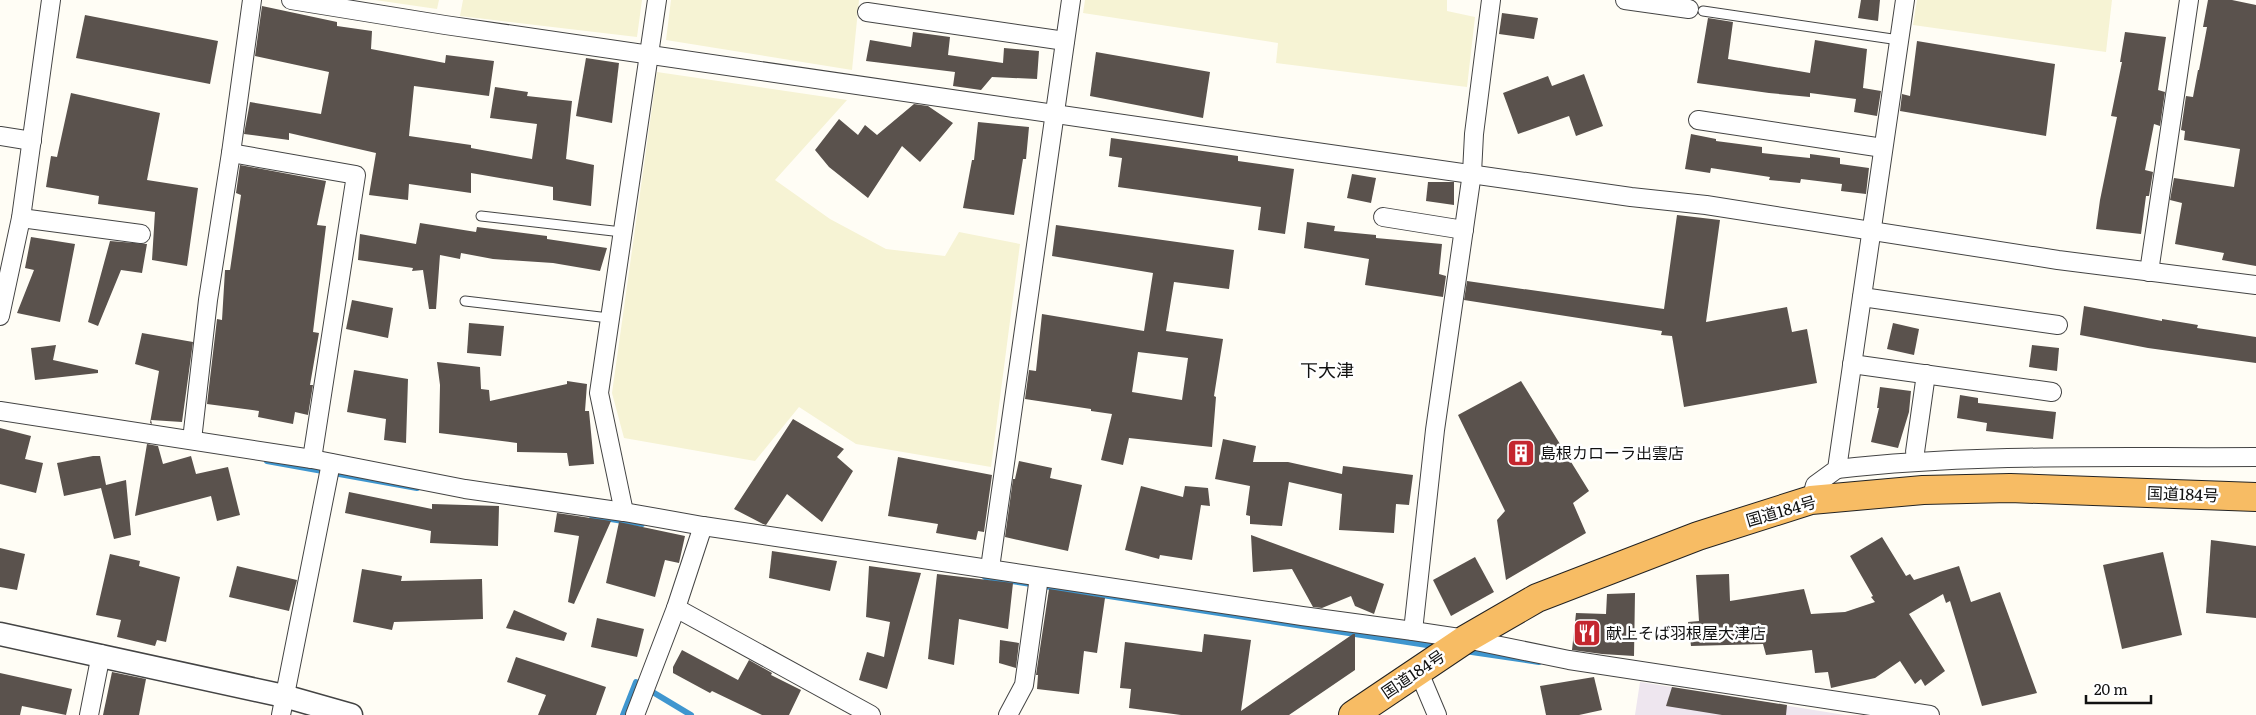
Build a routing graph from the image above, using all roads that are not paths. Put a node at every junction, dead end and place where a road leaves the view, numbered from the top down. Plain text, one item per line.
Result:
1 (51, 0) edge
2 (252, 0) edge
3 (290, 0) edge
4 (657, 0) edge
5 (1071, 0) edge
6 (1491, 0) edge
7 (1625, 0) edge
8 (1905, 0) edge
9 (2189, 0) edge
10 (1696, 10) joint
11 (868, 12) dead end
12 (1899, 40) junction
13 (1065, 41) junction
14 (649, 54) junction
15 (1056, 113) junction
16 (1698, 120) dead end
17 (0, 136) edge
18 (32, 141) junction
19 (1883, 148) junction
20 (231, 153) junction
21 (1472, 173) junction
22 (481, 216) dead end
23 (1383, 217) dead end
24 (21, 218) junction
25 (1871, 229) junction
26 (1464, 230) junction
27 (622, 232) junction
28 (141, 234) dead end
29 (2149, 272) junction
30 (2256, 285) edge
31 (1862, 297) junction
32 (465, 301) dead end
33 (0, 316) edge
34 (610, 318) junction
35 (2058, 325) dead end
36 (1852, 364) junction
37 (1926, 374) junction
38 (2052, 392) dead end
39 (0, 411) edge
40 (192, 440) junction
41 (1915, 452) dead end
42 (2256, 457) edge
43 (312, 460) junction
44 (331, 464) junction
45 (1838, 469) junction
46 (2256, 497) edge
47 (1811, 500) junction
48 (624, 512) junction
49 (703, 526) junction
50 (990, 568) junction
51 (1039, 577) junction
52 (676, 608) junction
53 (1413, 631) junction
54 (0, 634) edge
55 (1466, 639) junction
56 (101, 654) junction
57 (1418, 670) junction
58 (282, 706) edge
59 (89, 715) edge
60 (351, 715) edge
61 (634, 715) edge
62 (871, 715) edge
63 (1008, 715) edge
64 (1352, 715) edge
65 (1437, 715) edge
66 (1930, 715) edge

1 - 18 street
2 - 20 street
3 - 14 street
4 - 14 street
5 - 13 street
6 - 21 street
7 - 10 street
8 - 12 street
9 - 29 street
10 - 12 lane
11 - 13 street
12 - 19 street
13 - 15 street
14 - 15 street
14 - 27 street
15 - 21 street
15 - 50 street
16 - 19 street
17 - 18 street
18 - 24 street
19 - 25 street
20 - 40 street
20 - 43 street
21 - 25 street
21 - 26 street
22 - 27 lane
23 - 26 street
24 - 28 street
24 - 33 street
25 - 29 street
25 - 31 street
26 - 53 street
27 - 34 street
29 - 30 street
31 - 35 street
31 - 36 street
32 - 34 lane
34 - 48 street
36 - 37 street
36 - 45 street
37 - 38 street
37 - 41 street
39 - 40 street
40 - 43 street
42 - 45 street
43 - 44 street
44 - 48 street
44 - 58 street
45 - 47 street
46 - 47 highway, 国道184号
47 - 55 highway, 国道184号
48 - 49 street
49 - 50 street
49 - 52 street
50 - 51 street
51 - 53 street
51 - 63 street
52 - 61 street
52 - 62 street
53 - 55 street
54 - 56 street
55 - 57 highway, 国道184号
55 - 66 street
56 - 58 street
56 - 59 street
57 - 64 highway, 国道184号
57 - 65 street
58 - 60 street

